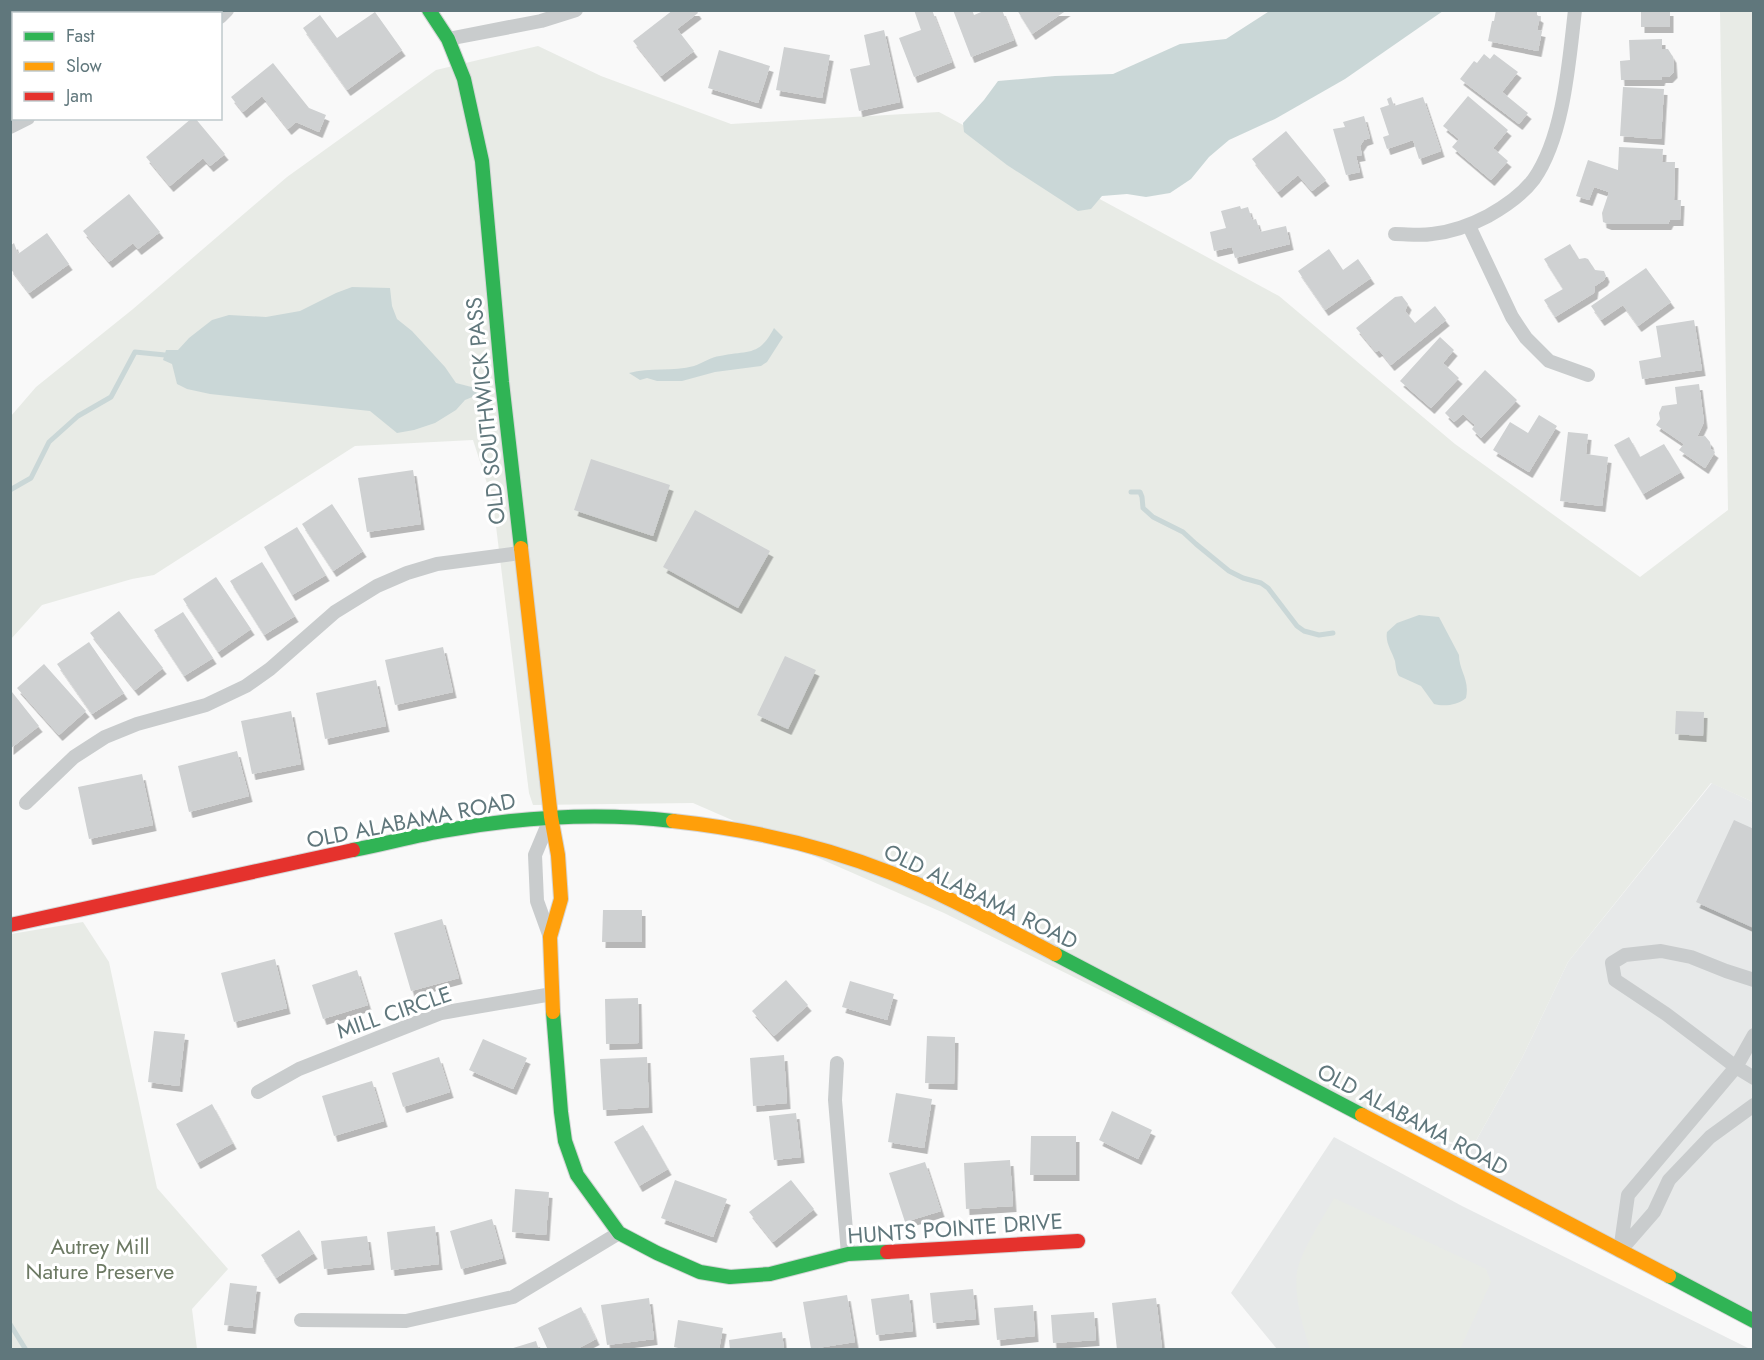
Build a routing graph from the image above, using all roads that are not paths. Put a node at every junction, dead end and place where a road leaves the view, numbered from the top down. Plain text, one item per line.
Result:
1 (429, 10) edge
2 (576, 10) edge
3 (1575, 10) edge
4 (448, 39) junction
5 (24, 120) edge
6 (10, 127) edge
7 (1470, 226) junction
8 (1395, 234) dead end
9 (1588, 375) dead end
10 (520, 553) junction
11 (26, 803) dead end
12 (551, 818) junction
13 (10, 925) edge
14 (550, 937) junction
15 (1754, 980) edge
16 (552, 994) junction
17 (1754, 1035) edge
18 (837, 1063) dead end
19 (1736, 1067) junction
20 (1754, 1078) edge
21 (258, 1092) dead end
22 (1754, 1105) edge
23 (619, 1233) junction
24 (1078, 1241) dead end
25 (1620, 1251) junction
26 (848, 1254) junction
27 (301, 1320) dead end
28 (1754, 1321) edge

1 - 4 main road, OLD SOUTHWICK PASS
2 - 4 street
3 - 7 street
4 - 10 main road, OLD SOUTHWICK PASS
5 - 6 street
7 - 8 street
7 - 9 street
10 - 11 street
10 - 12 main road, OLD SOUTHWICK PASS
12 - 13 main road, OLD ALABAMA ROAD
12 - 14 main road, HUNTS POINTE DRIVE
12 - 14 street, HUNTS POINTE DRIVE
12 - 25 main road, OLD ALABAMA ROAD
14 - 16 main road, HUNTS POINTE DRIVE
15 - 19 street
16 - 21 street, MILL CIRCLE
16 - 23 main road, HUNTS POINTE DRIVE
17 - 19 street
18 - 26 street
19 - 20 street
19 - 25 street
22 - 25 street
23 - 26 main road, HUNTS POINTE DRIVE
23 - 27 street
24 - 26 main road, HUNTS POINTE DRIVE
25 - 28 main road, OLD ALABAMA ROAD

